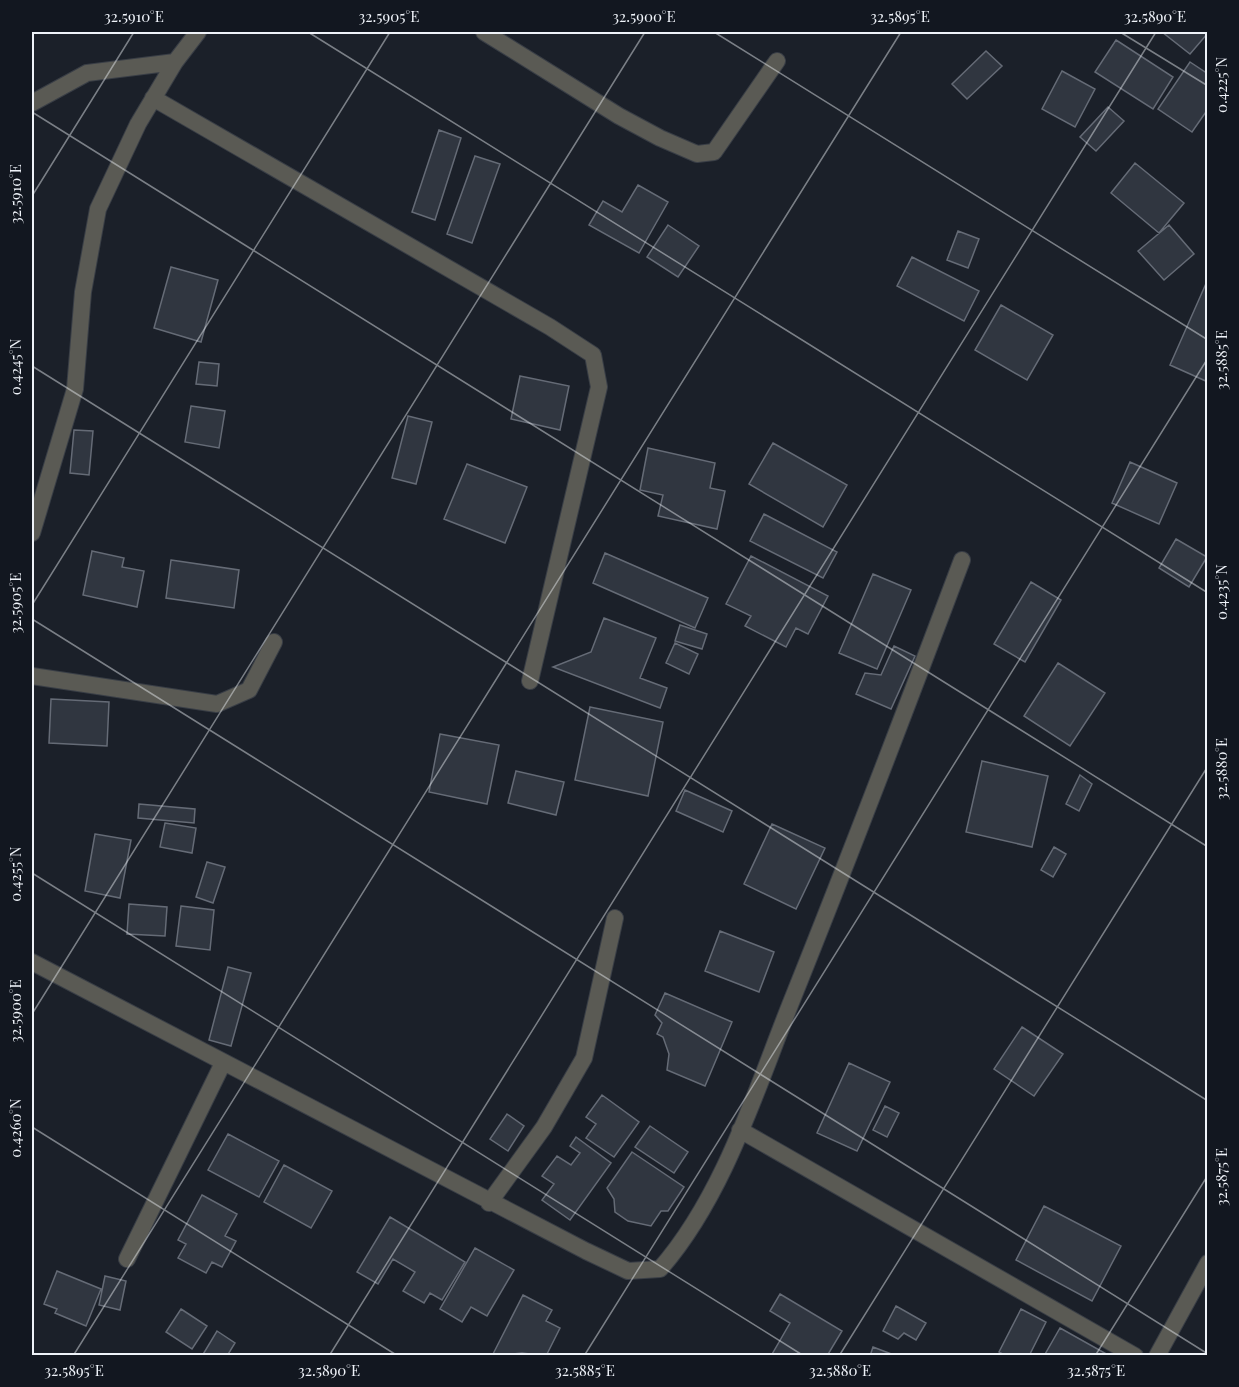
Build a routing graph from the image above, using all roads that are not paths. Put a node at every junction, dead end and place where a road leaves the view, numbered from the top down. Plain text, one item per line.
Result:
1 (198, 32) edge
2 (484, 32) edge
3 (777, 61) dead end
4 (175, 62) junction
5 (153, 98) junction
6 (32, 103) edge
7 (32, 533) edge
8 (962, 560) dead end
9 (274, 642) dead end
10 (32, 676) edge
11 (530, 681) dead end
12 (615, 918) dead end
13 (32, 962) edge
14 (223, 1063) junction
15 (740, 1130) junction
16 (489, 1203) junction
17 (127, 1259) dead end
18 (1208, 1263) edge
19 (1135, 1356) edge
20 (1157, 1356) edge

1 - 4 street
2 - 3 street
4 - 5 street
4 - 6 street
5 - 7 street
5 - 11 street
8 - 15 street
9 - 10 street
12 - 16 street
13 - 14 street
14 - 16 street
14 - 17 street
15 - 16 street
15 - 19 street
18 - 20 street

